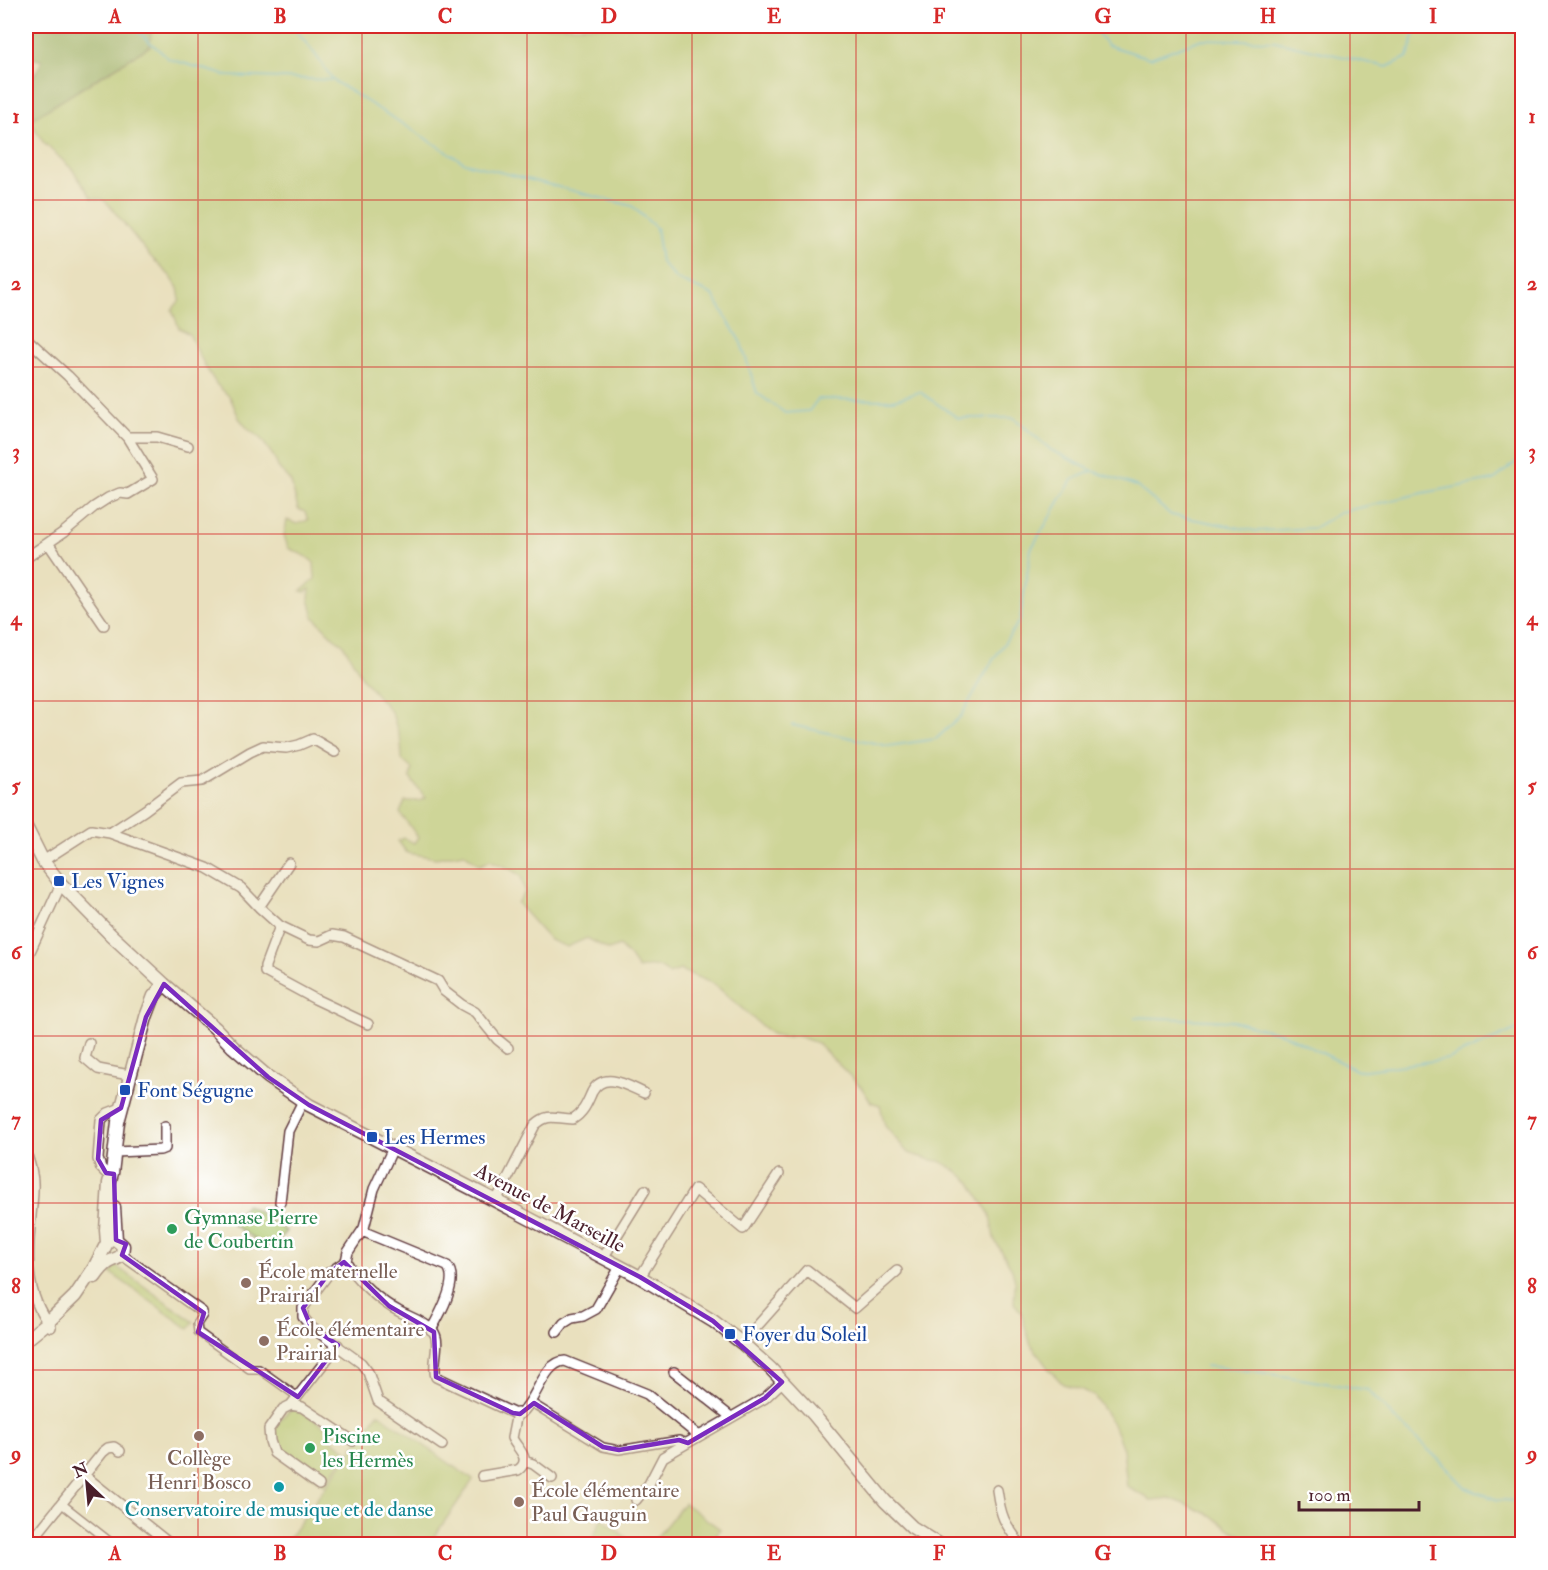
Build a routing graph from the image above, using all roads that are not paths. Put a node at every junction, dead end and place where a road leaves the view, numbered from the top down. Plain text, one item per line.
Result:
1 (26, 338) edge
2 (127, 437) junction
3 (188, 446) dead end
4 (48, 543) junction
5 (26, 558) edge
6 (104, 625) dead end
7 (335, 752) dead end
8 (26, 827) edge
9 (110, 833) junction
10 (43, 861) junction
11 (289, 863) dead end
12 (62, 884) junction
13 (259, 907) junction
14 (280, 926) junction
15 (26, 936) edge
16 (36, 938) junction
17 (26, 960) edge
18 (164, 984) junction
19 (368, 1023) dead end
20 (89, 1043) dead end
21 (508, 1048) dead end
22 (129, 1075) junction
23 (644, 1094) dead end
24 (303, 1101) junction
25 (121, 1108) junction
26 (165, 1126) dead end
27 (393, 1148) junction
28 (26, 1152) edge
29 (115, 1152) junction
30 (112, 1173) junction
31 (779, 1174) dead end
32 (645, 1190) dead end
33 (496, 1201) junction
34 (280, 1202) dead end
35 (362, 1231) junction
36 (112, 1250) junction
37 (603, 1258) junction
38 (346, 1262) junction
39 (620, 1267) junction
40 (897, 1271) dead end
41 (640, 1277) junction
42 (202, 1312) joint
43 (49, 1325) junction
44 (431, 1330) junction
45 (557, 1332) dead end
46 (26, 1340) edge
47 (742, 1343) junction
48 (338, 1345) junction
49 (26, 1348) edge
50 (674, 1372) dead end
51 (782, 1382) junction
52 (298, 1397) junction
53 (530, 1402) junction
54 (291, 1406) junction
55 (517, 1413) junction
56 (731, 1417) junction
57 (699, 1436) junction
58 (353, 1441) dead end
59 (688, 1443) junction
60 (442, 1445) dead end
61 (120, 1451) dead end
62 (524, 1461) junction
63 (85, 1476) junction
64 (482, 1476) dead end
65 (552, 1478) dead end
66 (319, 1485) dead end
67 (997, 1490) dead end
68 (636, 1500) dead end
69 (62, 1504) junction
70 (29, 1545) edge
71 (113, 1545) edge
72 (170, 1545) edge
73 (939, 1545) edge
74 (1020, 1545) edge

1 - 2 street
2 - 3 street
2 - 4 street
4 - 5 street
4 - 6 street
7 - 9 street
8 - 10 street, Avenue de Marseille
9 - 10 street
9 - 13 street
10 - 12 street, Avenue de Marseille
11 - 13 street
12 - 16 street
12 - 18 street, Avenue de Marseille
13 - 14 street
14 - 19 street
14 - 21 street
15 - 16 street
16 - 17 street
18 - 22 street
18 - 24 street, Avenue de Marseille
20 - 22 street
22 - 25 street
23 - 33 street
24 - 27 street, Avenue de Marseille
24 - 34 street
25 - 29 street
25 - 30 street
26 - 29 street
27 - 33 street, Avenue de Marseille
27 - 35 street
28 - 43 street
29 - 30 street
30 - 36 street
31 - 41 street
32 - 37 street
33 - 37 street, Avenue de Marseille
35 - 38 street
35 - 44 street
36 - 42 street
36 - 43 street
37 - 39 street, Avenue de Marseille
38 - 44 street
38 - 48 street
39 - 41 street, Avenue de Marseille
39 - 45 street
40 - 47 street
41 - 47 street, Avenue de Marseille
42 - 52 street
43 - 46 street
43 - 49 street
44 - 55 street
47 - 51 street, Avenue de Marseille
48 - 52 street
48 - 60 street
50 - 56 street
51 - 56 street
51 - 73 street, Avenue de Marseille
52 - 54 street
53 - 55 street
53 - 57 street
53 - 59 street
54 - 58 street
54 - 66 street
55 - 62 street
56 - 57 street
57 - 59 street
59 - 68 street
61 - 63 street
62 - 64 street
62 - 65 street
63 - 69 street
63 - 72 street
67 - 74 street
69 - 70 street
69 - 71 street

